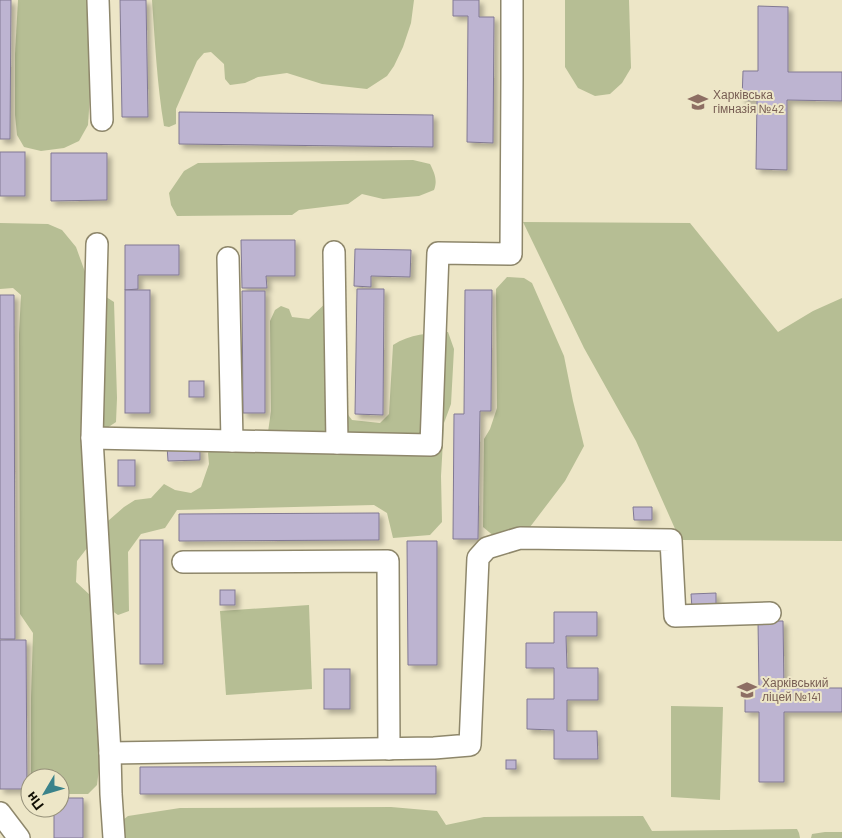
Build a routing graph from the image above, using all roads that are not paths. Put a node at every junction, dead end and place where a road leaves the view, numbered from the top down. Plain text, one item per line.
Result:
1 (98, 0) edge
2 (512, 0) edge
3 (102, 120) dead end
4 (97, 244) dead end
5 (334, 252) dead end
6 (228, 258) dead end
7 (92, 438) junction
8 (232, 441) junction
9 (338, 443) junction
10 (183, 562) dead end
11 (770, 613) dead end
12 (389, 749) junction
13 (110, 753) junction
14 (0, 813) edge
15 (19, 838) edge
16 (114, 838) edge

1 - 3 street
2 - 9 street
4 - 7 street
5 - 9 street
6 - 8 street
7 - 8 street
7 - 13 street
8 - 9 street
10 - 12 street
11 - 12 street
12 - 13 street
13 - 16 street
14 - 15 street

